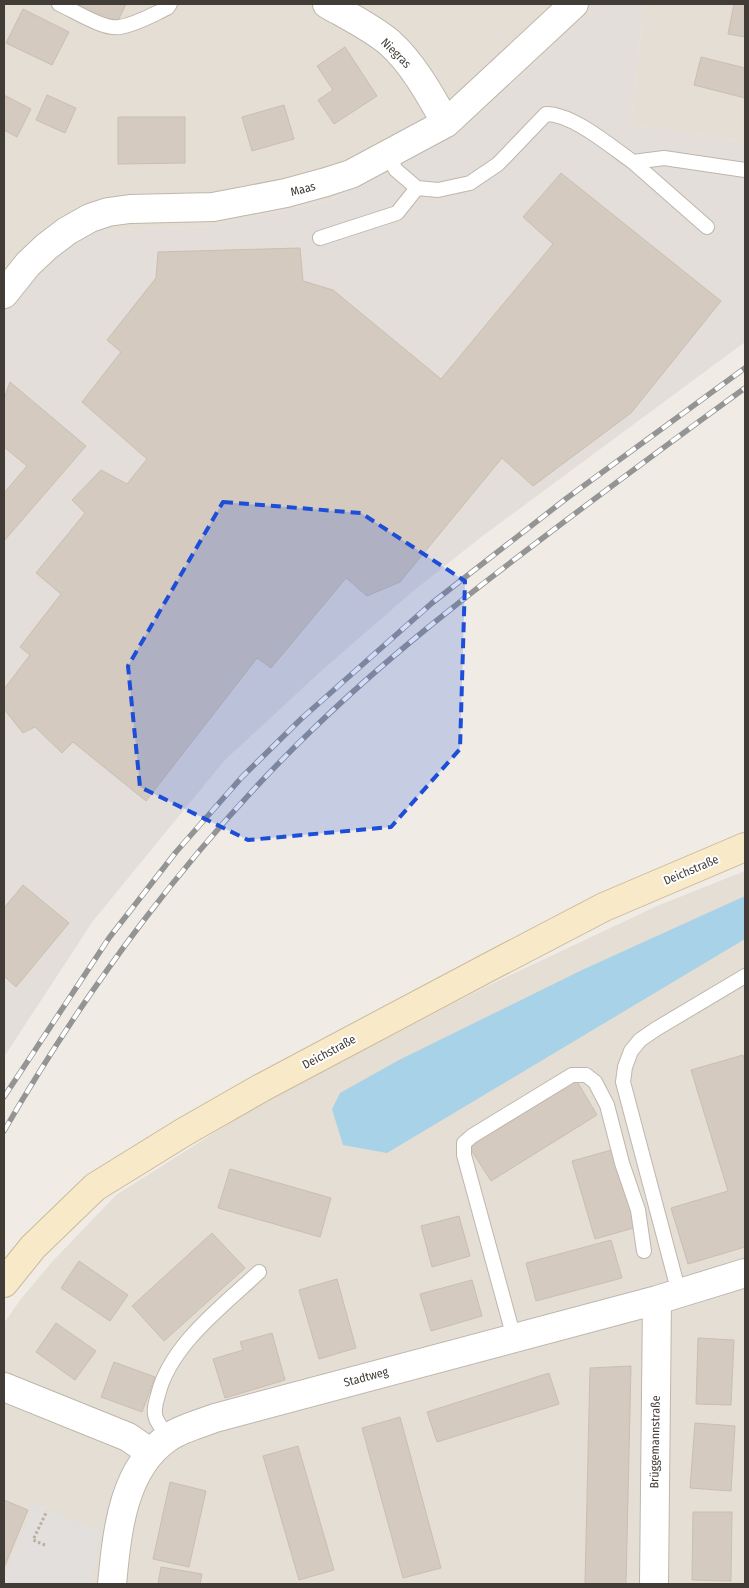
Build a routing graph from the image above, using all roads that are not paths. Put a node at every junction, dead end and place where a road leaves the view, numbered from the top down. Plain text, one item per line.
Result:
1 (59, 4) edge
2 (170, 4) edge
3 (327, 4) edge
4 (574, 4) edge
5 (446, 123) junction
6 (387, 154) junction
7 (633, 162) junction
8 (745, 170) edge
9 (417, 188) junction
10 (707, 227) dead end
11 (320, 238) dead end
12 (4, 294) edge
13 (745, 847) edge
14 (745, 976) edge
15 (644, 1251) dead end
16 (259, 1272) dead end
17 (745, 1273) edge
18 (4, 1283) edge
19 (668, 1297) junction
20 (514, 1338) junction
21 (4, 1387) edge
22 (160, 1445) junction
23 (112, 1584) edge
24 (654, 1584) edge

1 - 2 lane
3 - 5 street, Niegras
4 - 5 street, Maas
5 - 6 street, Maas
6 - 9 lane
6 - 12 street, Maas
7 - 8 lane
7 - 9 lane
7 - 10 lane
9 - 11 lane
13 - 18 main road, Deichstraße
14 - 19 lane
15 - 20 lane
16 - 22 lane
17 - 19 street, Stadtweg
19 - 20 street, Stadtweg
19 - 24 street, Brüggemannstraße
20 - 22 street, Stadtweg
21 - 22 street
22 - 23 street

